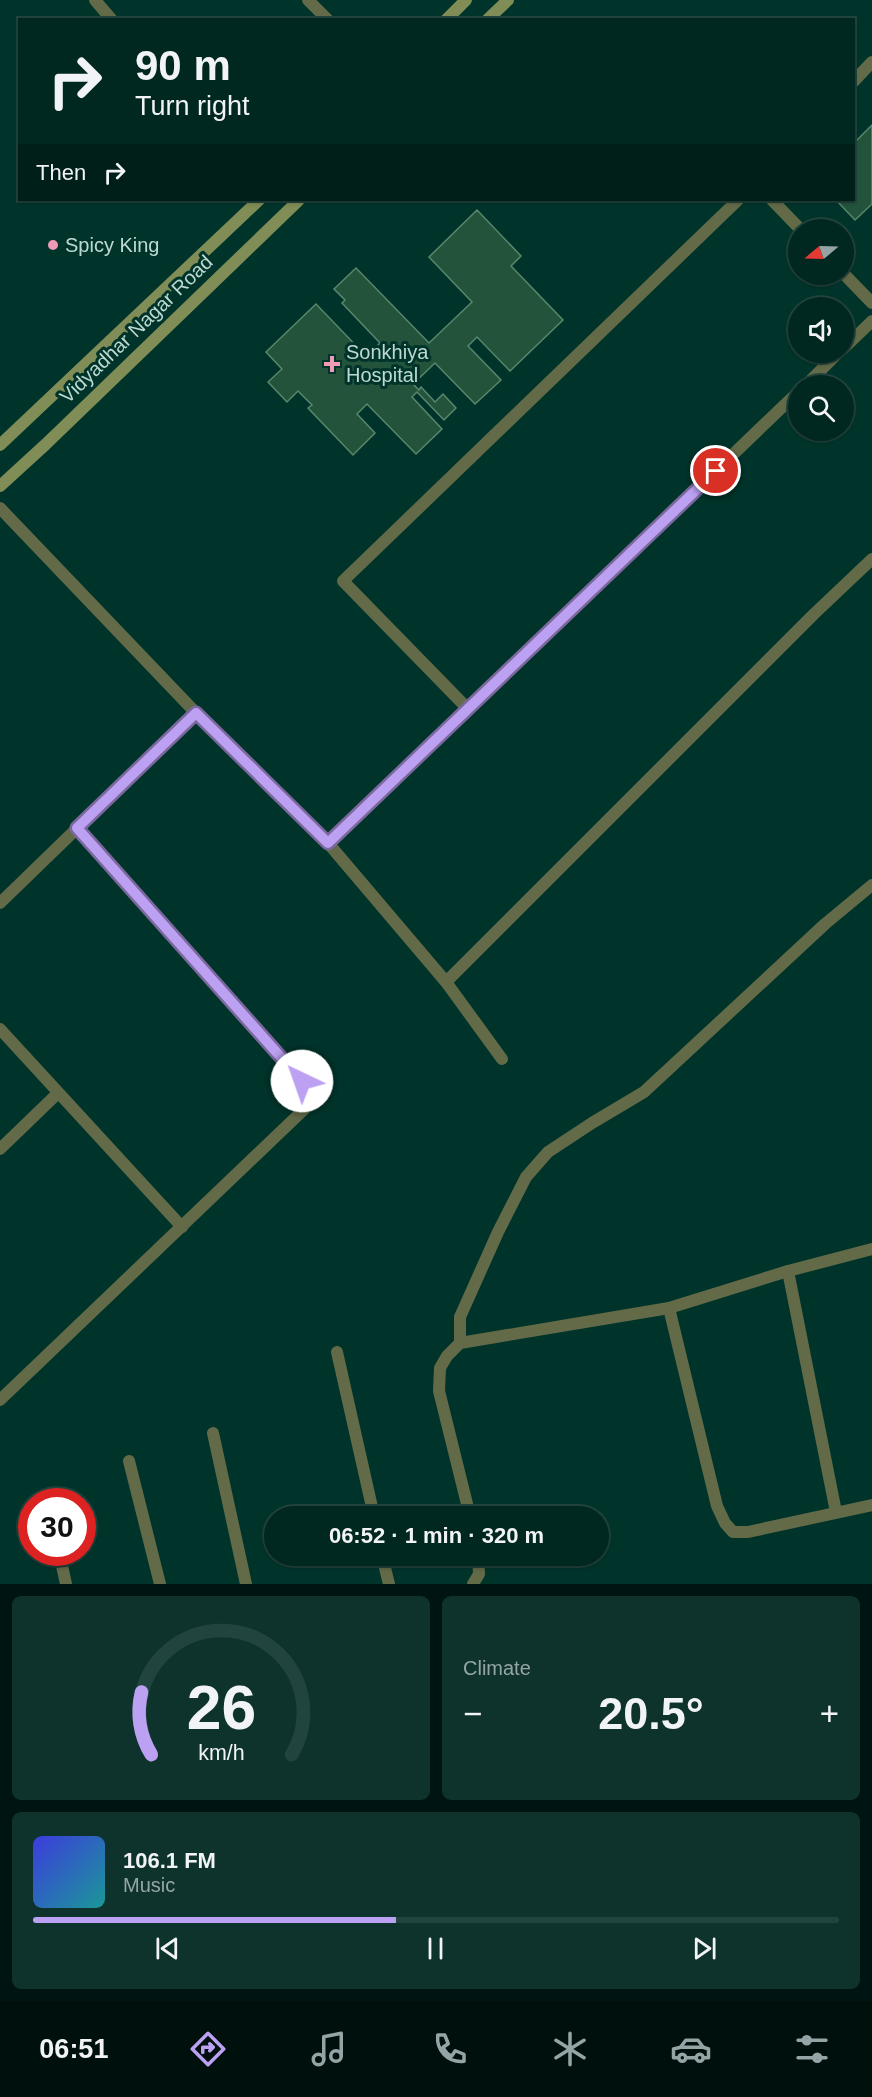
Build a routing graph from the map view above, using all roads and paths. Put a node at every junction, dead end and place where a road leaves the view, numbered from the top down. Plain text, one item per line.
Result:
1 (95, 0) edge
2 (308, 0) edge
3 (466, 0) edge
4 (508, 0) edge
5 (110, 18) edge
6 (326, 18) edge
7 (448, 18) edge
8 (490, 18) edge
9 (872, 62) edge
10 (855, 80) edge
11 (258, 201) edge
12 (737, 201) edge
13 (773, 201) edge
14 (292, 202) edge
15 (790, 219) edge
16 (854, 284) edge
17 (872, 303) edge
18 (872, 321) edge
19 (854, 338) edge
20 (828, 363) edge
21 (816, 375) edge
22 (788, 402) edge
23 (0, 445) edge
24 (0, 486) edge
25 (0, 508) edge
26 (872, 559) edge
27 (468, 709) junction
28 (196, 713) junction
29 (77, 828) junction
30 (328, 843) junction
31 (872, 885) edge
32 (0, 903) edge
33 (446, 982) junction
34 (0, 1029) edge
35 (502, 1059) dead end
36 (58, 1093) junction
37 (0, 1149) edge
38 (182, 1227) junction
39 (872, 1249) edge
40 (788, 1271) junction
41 (669, 1308) junction
42 (460, 1343) junction
43 (337, 1352) dead end
44 (0, 1400) edge
45 (213, 1433) dead end
46 (129, 1461) dead end
47 (872, 1504) edge
48 (372, 1506) edge
49 (468, 1506) edge
50 (836, 1512) junction
51 (62, 1566) edge
52 (384, 1566) edge
53 (479, 1566) edge
54 (66, 1584) edge
55 (160, 1584) edge
56 (246, 1584) edge
57 (389, 1584) edge
58 (473, 1584) edge

1 - 5 street
2 - 6 street
3 - 7 main road
4 - 8 main road
9 - 10 street
11 - 23 main road, Vidyadhar Nagar Road
12 - 27 street
13 - 15 street
14 - 24 main road, Vidyadhar Nagar Road
16 - 17 street
18 - 19 street
20 - 21 street
22 - 27 street
25 - 28 street
26 - 33 street
27 - 30 street
28 - 29 street
28 - 30 street
29 - 32 street
29 - 38 street
30 - 33 street
31 - 42 street
33 - 35 street
34 - 36 street
36 - 37 street
36 - 38 street
38 - 44 street
39 - 40 street
40 - 41 street
40 - 50 street
41 - 42 street
41 - 50 street
42 - 49 street
43 - 48 street
45 - 56 street
46 - 55 street
47 - 50 street
51 - 54 street
52 - 57 street
53 - 58 street

